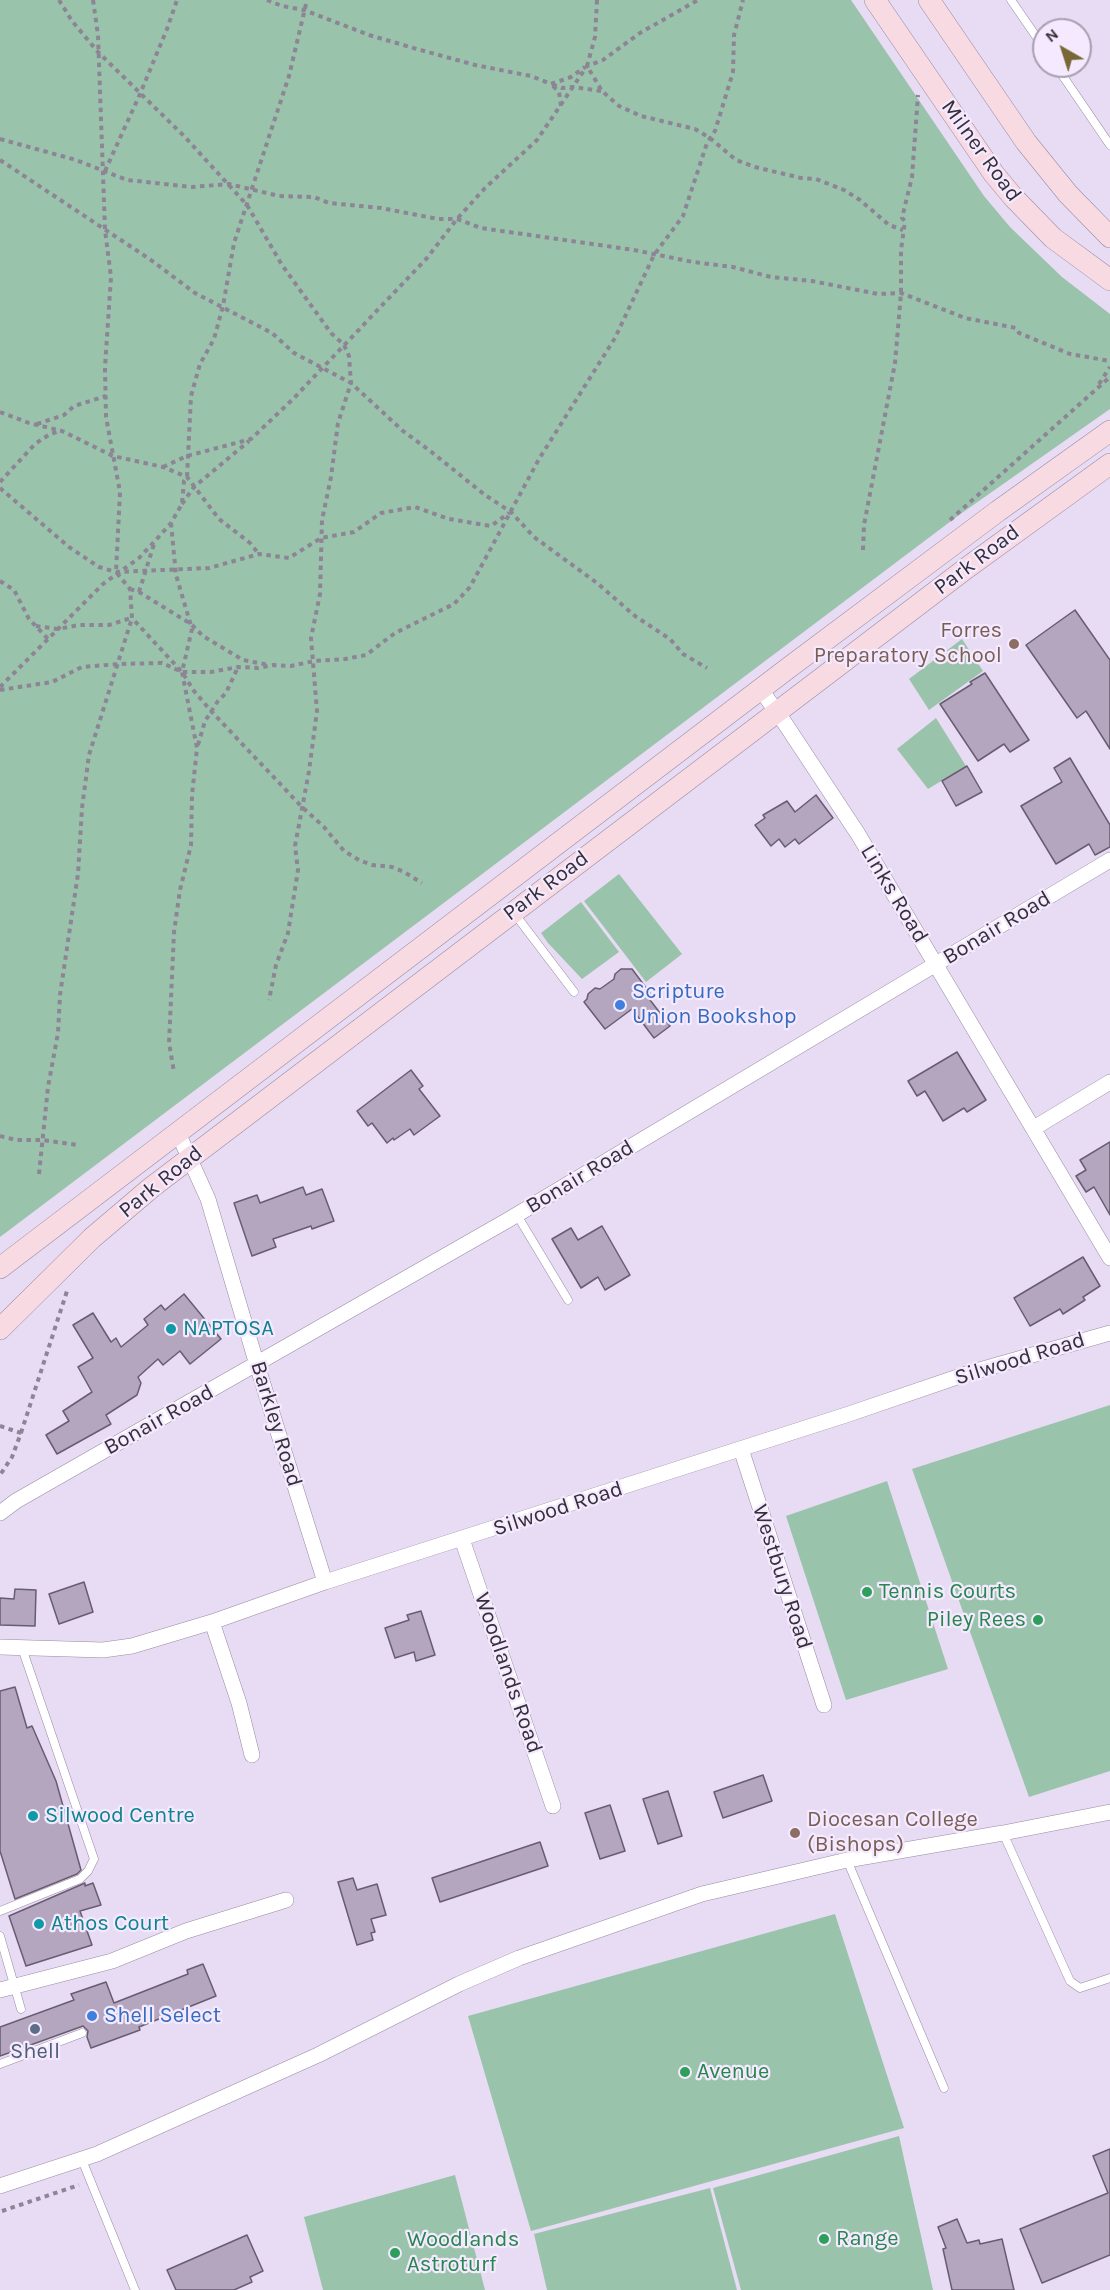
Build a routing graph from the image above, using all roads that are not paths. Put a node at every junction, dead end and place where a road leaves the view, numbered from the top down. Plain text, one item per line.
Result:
1 (875, 0) edge
2 (929, 0) edge
3 (1011, 0) edge
4 (1032, 31) edge
5 (1064, 78) edge
6 (1110, 145) edge
7 (1110, 237) edge
8 (1107, 279) edge
9 (1110, 432) edge
10 (1110, 464) edge
11 (760, 690) junction
12 (776, 712) junction
13 (1110, 860) edge
14 (513, 912) junction
15 (936, 965) junction
16 (574, 992) dead end
17 (1110, 1082) edge
18 (1034, 1128) junction
19 (177, 1131) junction
20 (190, 1158) junction
21 (517, 1215) junction
22 (1110, 1258) edge
23 (0, 1268) edge
24 (568, 1300) dead end
25 (0, 1329) edge
26 (1110, 1333) edge
27 (257, 1365) junction
28 (741, 1449) junction
29 (0, 1513) edge
30 (462, 1539) junction
31 (326, 1582) junction
32 (212, 1622) junction
33 (0, 1647) edge
34 (22, 1648) junction
35 (824, 1705) dead end
36 (252, 1755) dead end
37 (553, 1806) dead end
38 (1110, 1812) edge
39 (1003, 1833) junction
40 (847, 1860) junction
41 (286, 1900) dead end
42 (0, 1911) edge
43 (0, 1936) edge
44 (1110, 1978) edge
45 (7, 1988) edge
46 (21, 2009) dead end
47 (82, 2033) dead end
48 (0, 2064) edge
49 (944, 2088) dead end
50 (82, 2160) junction
51 (0, 2186) edge
52 (135, 2290) edge

1 - 8 main road, Milner Road
2 - 7 main road, Milner Road
3 - 4 lane
5 - 6 lane
9 - 11 main road, Park Road
10 - 12 main road, Park Road
11 - 12 street, Links Road
11 - 19 main road, Park Road
12 - 14 main road, Park Road
12 - 15 street, Links Road
13 - 15 street, Bonair Road
14 - 16 lane
14 - 20 main road, Park Road
15 - 18 street, Links Road
15 - 21 street, Bonair Road
17 - 18 street
18 - 22 street, Links Road
19 - 20 street, Barkley Road
19 - 23 main road, Park Road
20 - 25 main road, Park Road
20 - 27 street, Barkley Road
21 - 24 lane
21 - 27 street, Bonair Road
26 - 28 street, Silwood Road
27 - 29 street, Bonair Road
27 - 31 street, Barkley Road
28 - 30 street, Silwood Road
28 - 35 street, Westbury Road
30 - 31 street, Silwood Road
30 - 37 street, Woodlands Road
31 - 32 street, Silwood Road
32 - 34 street, Silwood Road
32 - 36 street
33 - 34 street, Silwood Road
34 - 42 lane
38 - 39 street
39 - 40 street
39 - 44 lane
40 - 49 lane
40 - 50 street
41 - 45 street
43 - 45 lane
45 - 46 lane
47 - 48 lane
50 - 51 street
50 - 52 lane

